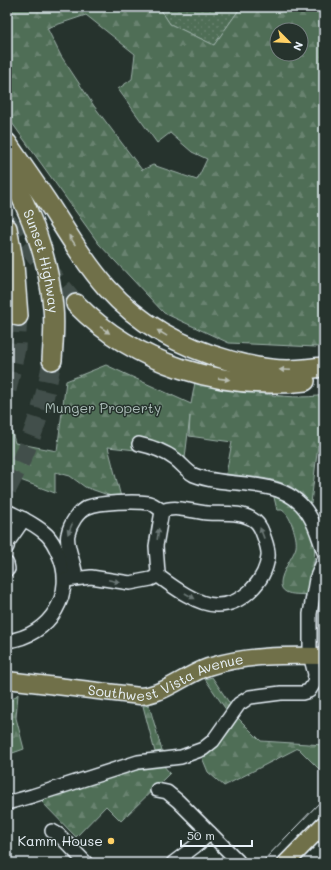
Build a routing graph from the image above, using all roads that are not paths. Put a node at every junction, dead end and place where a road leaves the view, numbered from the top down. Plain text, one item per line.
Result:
1 (7, 143) edge
2 (7, 168) edge
3 (7, 228) edge
4 (76, 304) tunnel mouth
5 (18, 316) tunnel mouth
6 (52, 360) tunnel mouth
7 (324, 366) edge
8 (324, 377) edge
9 (139, 444) dead end
10 (7, 511) edge
11 (162, 511) junction
12 (24, 519) junction
13 (7, 548) edge
14 (324, 552) edge
15 (324, 560) edge
16 (157, 575) junction
17 (70, 579) junction
18 (7, 641) edge
19 (318, 656) edge
20 (7, 680) edge
21 (157, 790) dead end
22 (7, 803) edge
23 (324, 824) edge
24 (52, 831) dead end
25 (210, 833) junction
26 (238, 861) dead end
27 (86, 863) edge
28 (173, 863) edge
29 (286, 863) edge

7 -> 1 highway
2 - 6 highway, Sunset Highway
3 - 5 highway, Sunset Highway
4 -> 8 highway
9 - 14 street
10 - 12 street
16 -> 11 street
16 -> 11 street
11 -> 17 street
12 - 13 street
12 - 17 street
15 - 19 street
17 -> 16 street
17 - 18 street
19 - 20 main road, Southwest Vista Avenue
19 - 22 street
21 - 25 street
23 - 29 main road
24 - 27 street
25 - 26 street
25 - 28 street

